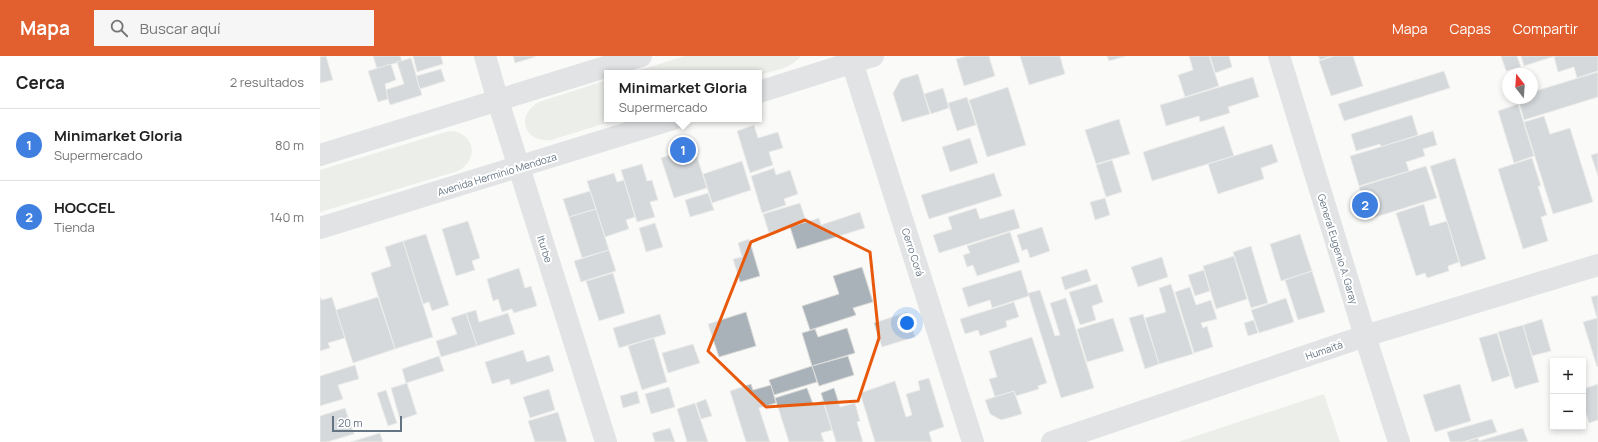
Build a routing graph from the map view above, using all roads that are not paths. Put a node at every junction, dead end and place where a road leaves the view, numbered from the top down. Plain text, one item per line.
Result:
1 (485, 56) edge
2 (641, 56) edge
3 (829, 56) edge
4 (1279, 56) edge
5 (862, 58) edge
6 (762, 91) edge
7 (498, 101) junction
8 (663, 122) edge
9 (320, 155) edge
10 (519, 167) junction
11 (320, 228) edge
12 (1598, 265) edge
13 (1365, 336) junction
14 (606, 442) edge
15 (973, 442) edge
16 (1052, 442) edge
17 (1399, 442) edge

1 - 7 street, Iturbe
2 - 7 street
3 - 5 street
4 - 13 street, General Eugenio A. Garay
5 - 6 street
5 - 15 street, Cerro Corá
7 - 9 street
7 - 10 street, Iturbe
8 - 10 street, Avenida Herminio Mendoza
10 - 11 street, Avenida Herminio Mendoza
10 - 14 street, Iturbe
12 - 13 street, Humaitá
13 - 16 street, Humaitá
13 - 17 street, General Eugenio A. Garay

